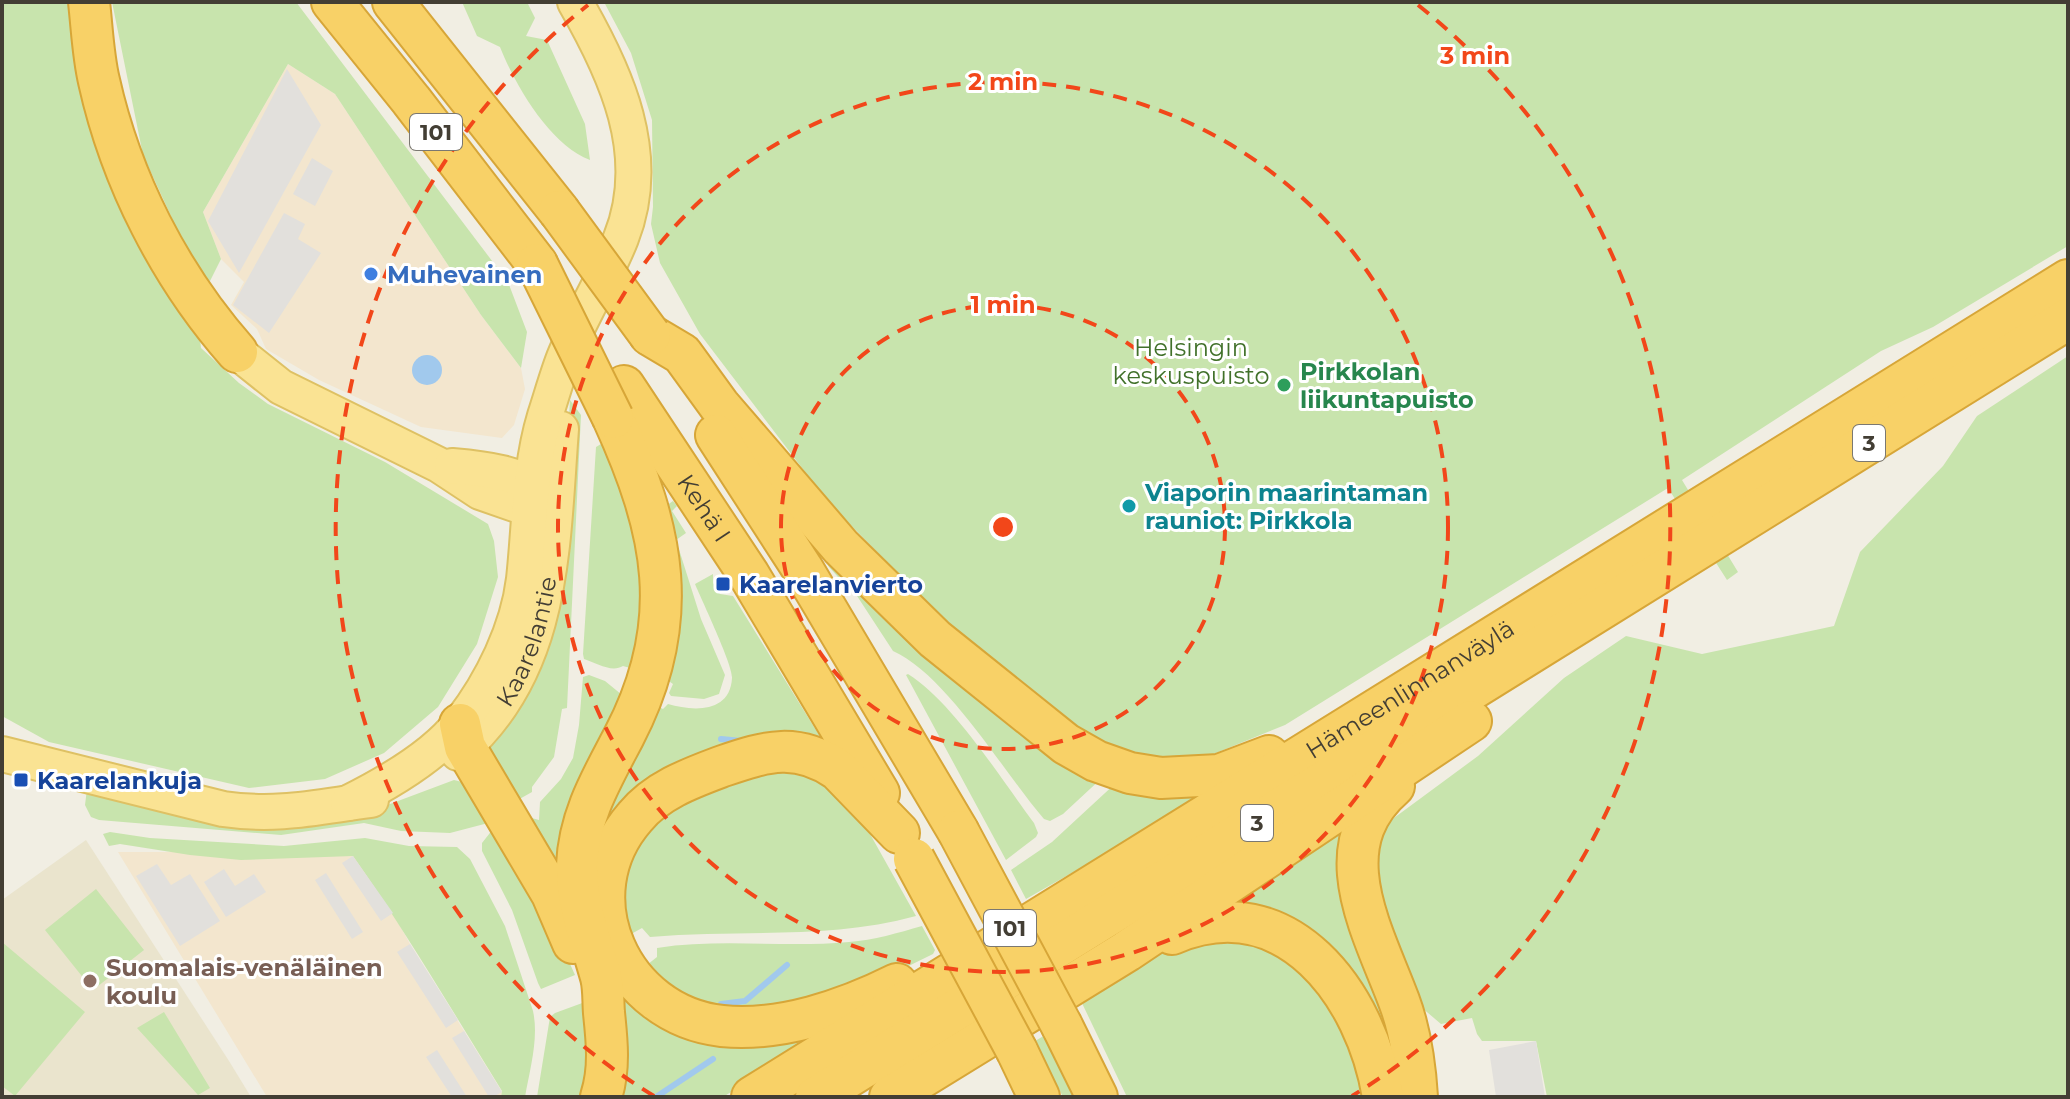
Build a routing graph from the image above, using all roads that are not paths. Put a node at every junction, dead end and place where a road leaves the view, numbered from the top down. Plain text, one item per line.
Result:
1 (89, 2) edge
2 (332, 2) edge
3 (393, 2) edge
4 (575, 2) edge
5 (2068, 280) edge
6 (2068, 319) edge
7 (650, 335) junction
8 (237, 352) joint
9 (618, 402) junction
10 (539, 496) junction
11 (1698, 549) junction
12 (1434, 673) junction
13 (1464, 725) junction
14 (463, 735) junction
15 (2, 754) edge
16 (907, 846) junction
17 (1127, 951) junction
18 (965, 964) junction
19 (604, 1016) junction
20 (899, 1093) edge
21 (1038, 1095) edge
22 (1097, 1096) edge
23 (601, 1097) edge
24 (752, 1097) edge
25 (816, 1097) edge
26 (1383, 1097) edge
27 (1417, 1097) edge

1 - 8 highway
2 - 9 highway, Kehä I / 101, bridge
3 - 7 highway, Kehä I / 101, bridge
4 - 10 main road, Kaarelantie
5 - 12 highway, Hämeenlinnanväylä / 3
6 - 11 highway, Hämeenlinnanväylä / 3
7 - 12 highway
7 - 22 highway, Kehä I / 101, bridge
8 - 10 main road
9 - 16 highway, Kehä I / 101
9 - 19 highway
10 - 14 main road, Kaarelantie
11 - 13 highway
11 - 25 highway, Hämeenlinnanväylä / 3
12 - 18 highway, Hämeenlinnanväylä / 3
13 - 17 highway
13 - 27 highway
14 - 15 main road, Kaarelantie
14 - 19 highway
16 - 18 highway
16 - 21 highway, Kehä I / 101, bridge
17 - 20 highway
17 - 26 highway
18 - 24 highway, Hämeenlinnanväylä / 3
19 - 23 highway

